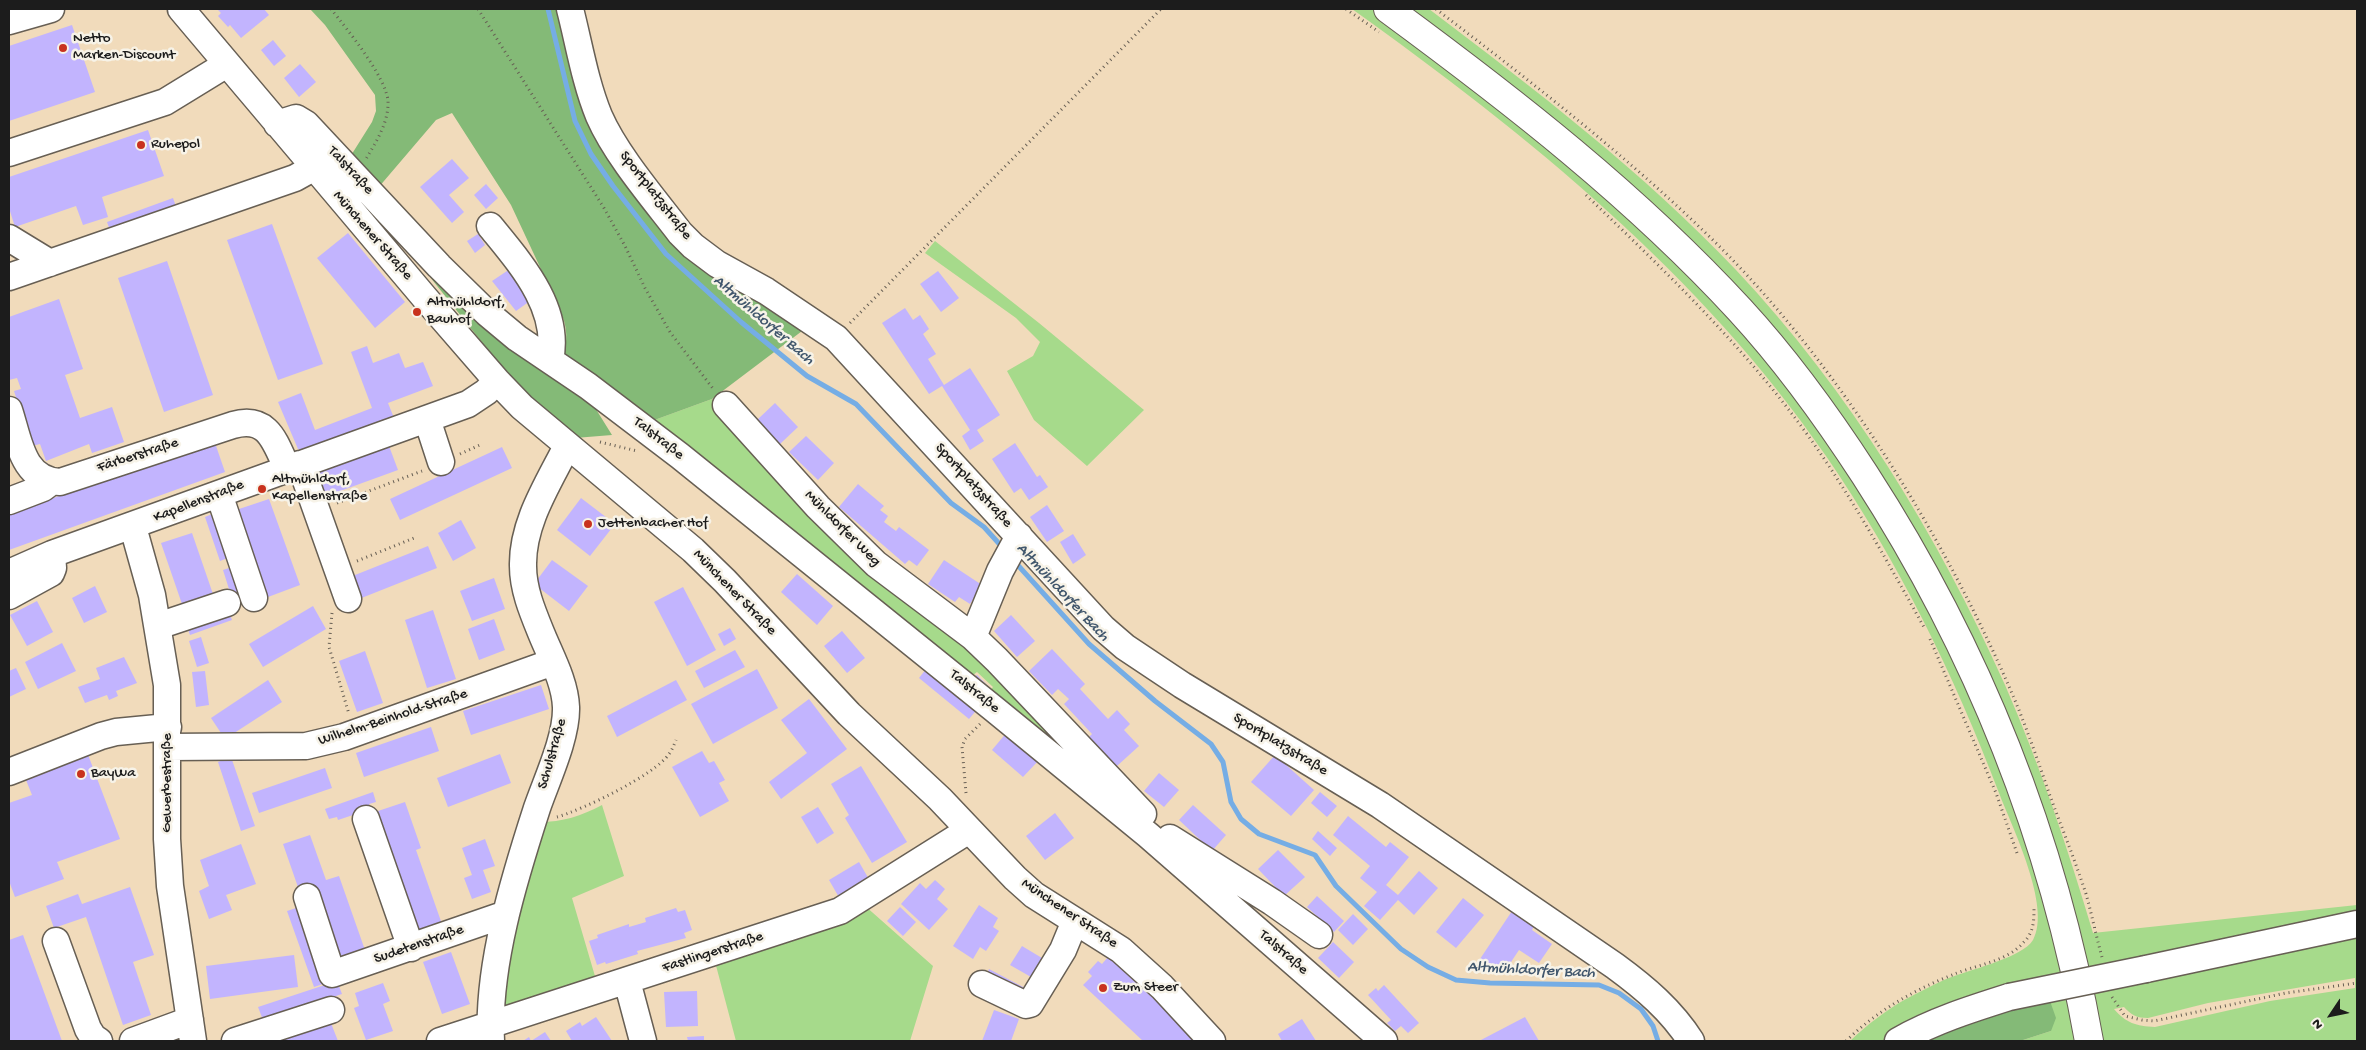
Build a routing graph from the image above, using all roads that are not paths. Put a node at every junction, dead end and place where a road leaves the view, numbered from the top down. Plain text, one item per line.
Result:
1 (51, 9) edge
2 (181, 9) edge
3 (570, 9) edge
4 (1388, 9) edge
5 (9, 21) edge
6 (228, 64) junction
7 (278, 124) junction
8 (9, 153) edge
9 (314, 168) junction
10 (490, 226) dead end
11 (9, 238) edge
12 (50, 263) junction
13 (9, 277) edge
14 (550, 360) junction
15 (497, 382) junction
16 (726, 405) road end
17 (9, 410) edge
18 (427, 418) junction
19 (567, 446) junction
20 (441, 462) road end
21 (294, 466) junction
22 (51, 482) junction
23 (218, 494) junction
24 (9, 501) edge
25 (132, 527) junction
26 (1017, 539) junction
27 (52, 554) junction
28 (9, 573) edge
29 (343, 584) road end
30 (9, 596) edge
31 (254, 598) dead end
32 (227, 603) dead end
33 (158, 626) junction
34 (973, 637) junction
35 (553, 662) junction
36 (168, 737) junction
37 (9, 772) edge
38 (366, 820) dead end
39 (969, 830) junction
40 (1150, 831) junction
41 (307, 897) dead end
42 (506, 914) junction
43 (1075, 921) junction
44 (2357, 924) edge
45 (1319, 935) dead end
46 (56, 941) dead end
47 (410, 948) junction
48 (627, 981) junction
49 (982, 984) dead end
50 (331, 1010) dead end
51 (491, 1033) edge
52 (186, 1034) edge
53 (99, 1041) edge
54 (133, 1041) edge
55 (235, 1041) edge
56 (440, 1041) edge
57 (644, 1041) edge
58 (1212, 1041) edge
59 (1384, 1041) edge
60 (1691, 1041) edge
61 (1898, 1041) edge
62 (2089, 1041) edge

1 - 5 street
2 - 6 street, Münchener Straße
3 - 26 street, Sportplatzstraße
4 - 62 main road
6 - 7 street, Münchener Straße
6 - 8 street
7 - 9 street, Münchener Straße
7 - 14 street, Talstraße
9 - 12 street
9 - 15 street, Münchener Straße
10 - 14 street
11 - 12 street
12 - 13 street
14 - 40 street, Talstraße
15 - 18 street, Kapellenstraße
15 - 19 street, Münchener Straße
16 - 34 street, Mühldorfer Weg
17 - 22 street
18 - 20 street
18 - 21 street, Kapellenstraße
19 - 35 street, Schulstraße
19 - 39 street, Münchener Straße
21 - 22 street, Färberstraße
21 - 23 street, Kapellenstraße
21 - 29 street, Färberstraße
22 - 24 street, Färberstraße
23 - 25 street, Kapellenstraße
23 - 31 street
25 - 27 street, Kapellenstraße
25 - 33 street, Gewerbestraße
26 - 34 street
26 - 60 street, Sportplatzstraße
27 - 28 street, Kapellenstraße
27 - 30 street
32 - 33 street
33 - 36 street, Gewerbestraße
34 - 40 street, Mühldorfer Weg
35 - 36 street, Wilhelm-Beinhold-Straße
35 - 42 street, Schulstraße
36 - 37 street, Wilhelm-Beinhold-Straße
36 - 52 street, Gewerbestraße
38 - 47 street
39 - 43 street, Münchener Straße
39 - 48 street, Fastlingerstraße
40 - 45 street
40 - 59 street, Talstraße
41 - 47 street, Sudetenstraße
42 - 47 street, Sudetenstraße
42 - 51 street, Schulstraße
43 - 49 street
43 - 58 street, Münchener Straße
44 - 61 street, bridge
46 - 53 street
48 - 51 street, Fastlingerstraße
48 - 57 street
50 - 55 street
51 - 56 street, Fastlingerstraße
52 - 54 street

